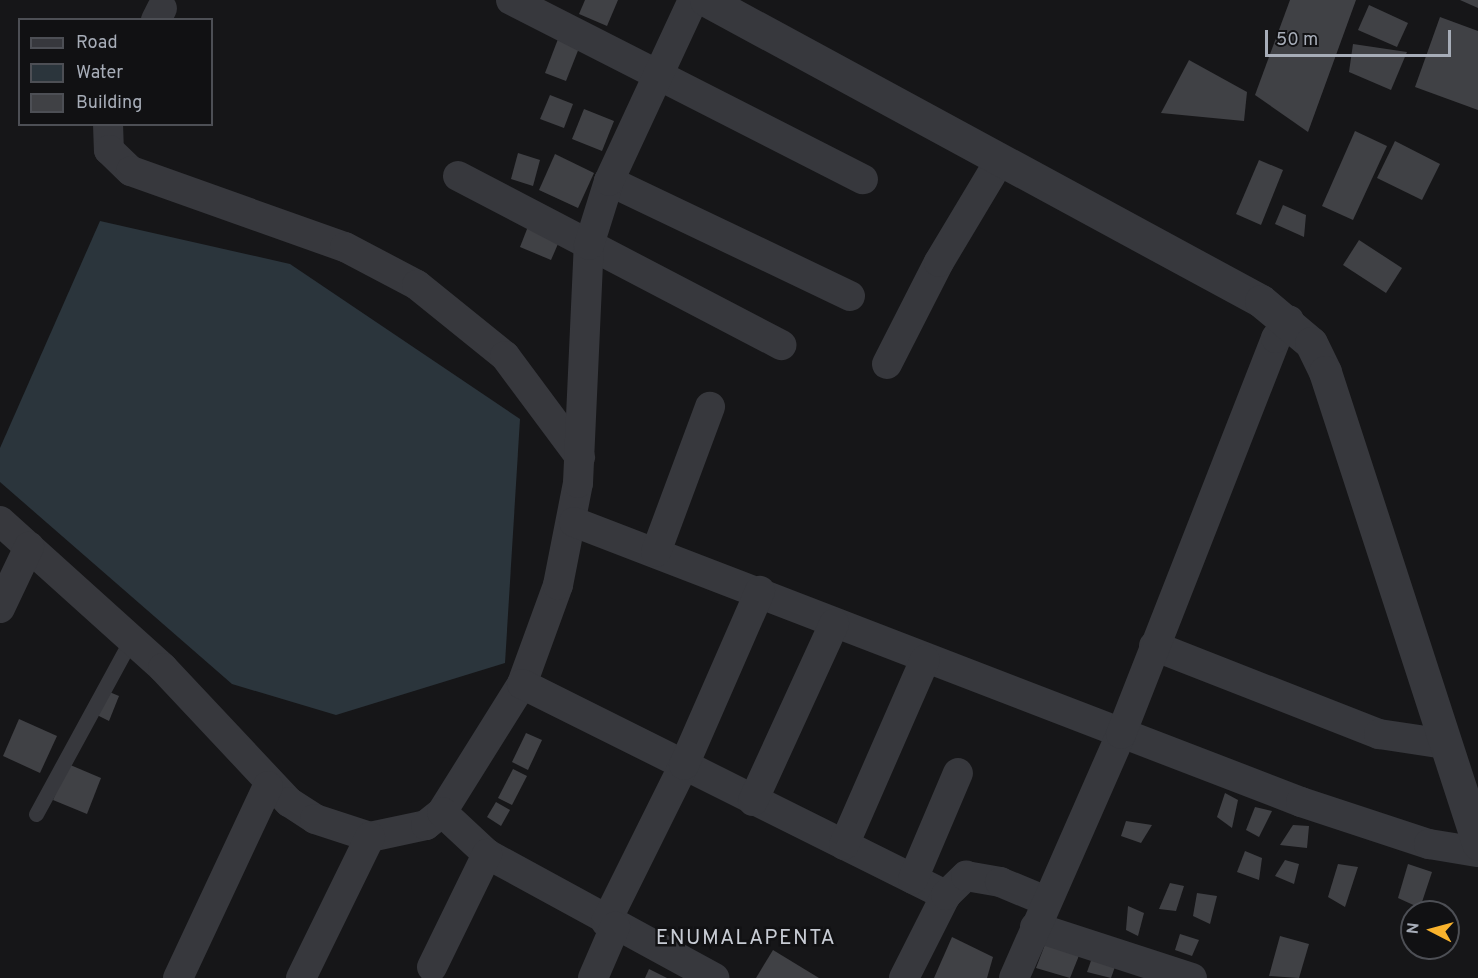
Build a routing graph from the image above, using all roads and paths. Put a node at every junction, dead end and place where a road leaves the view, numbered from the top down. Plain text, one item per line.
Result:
1 (511, 0) edge
2 (693, 0) edge
3 (706, 0) edge
4 (656, 71) junction
5 (108, 126) edge
6 (1000, 160) junction
7 (458, 176) dead end
8 (863, 179) dead end
9 (609, 181) junction
10 (588, 245) junction
11 (850, 296) dead end
12 (1289, 320) junction
13 (781, 345) dead end
14 (887, 364) dead end
15 (710, 407) dead end
16 (579, 457) junction
17 (0, 521) edge
18 (574, 522) junction
19 (29, 547) junction
20 (656, 552) junction
21 (760, 591) junction
22 (0, 608) edge
23 (834, 624) junction
24 (132, 638) junction
25 (1154, 646) junction
26 (925, 660) junction
27 (522, 684) junction
28 (1121, 734) junction
29 (1446, 744) junction
30 (684, 765) junction
31 (958, 772) dead end
32 (268, 786) junction
33 (753, 801) junction
34 (442, 812) junction
35 (36, 814) dead end
36 (370, 837) junction
37 (1478, 844) edge
38 (844, 845) junction
39 (1478, 852) edge
40 (487, 854) junction
41 (913, 879) junction
42 (946, 895) junction
43 (1040, 914) junction
44 (610, 925) junction
45 (432, 967) dead end
46 (178, 978) edge
47 (301, 978) edge
48 (593, 978) edge
49 (714, 978) edge
50 (904, 978) edge
51 (1014, 978) edge
52 (1192, 978) edge

1 - 4 street
2 - 4 street
3 - 6 street
4 - 8 street
4 - 9 street
5 - 16 street
6 - 12 street
6 - 14 street
7 - 10 street
9 - 10 street
9 - 11 street
10 - 13 street
10 - 16 street
12 - 25 street
12 - 29 street
15 - 20 street
16 - 18 street
17 - 19 street
18 - 20 street
18 - 27 street
19 - 22 street
19 - 24 street
20 - 21 street
21 - 23 street
21 - 30 street
23 - 26 street
23 - 33 street
24 - 32 street
24 - 35 lane
25 - 28 street
25 - 29 street
26 - 28 street
26 - 38 street
27 - 30 street
27 - 34 street
28 - 39 street
28 - 43 street
29 - 37 street
30 - 33 street
30 - 44 street
31 - 41 street
32 - 36 street
32 - 46 street
33 - 38 street
34 - 36 street
34 - 40 street
36 - 47 street
38 - 41 street
40 - 44 street
40 - 45 street
41 - 42 street
42 - 43 street
42 - 50 street
43 - 51 street
43 - 52 street
44 - 48 street
44 - 49 street

